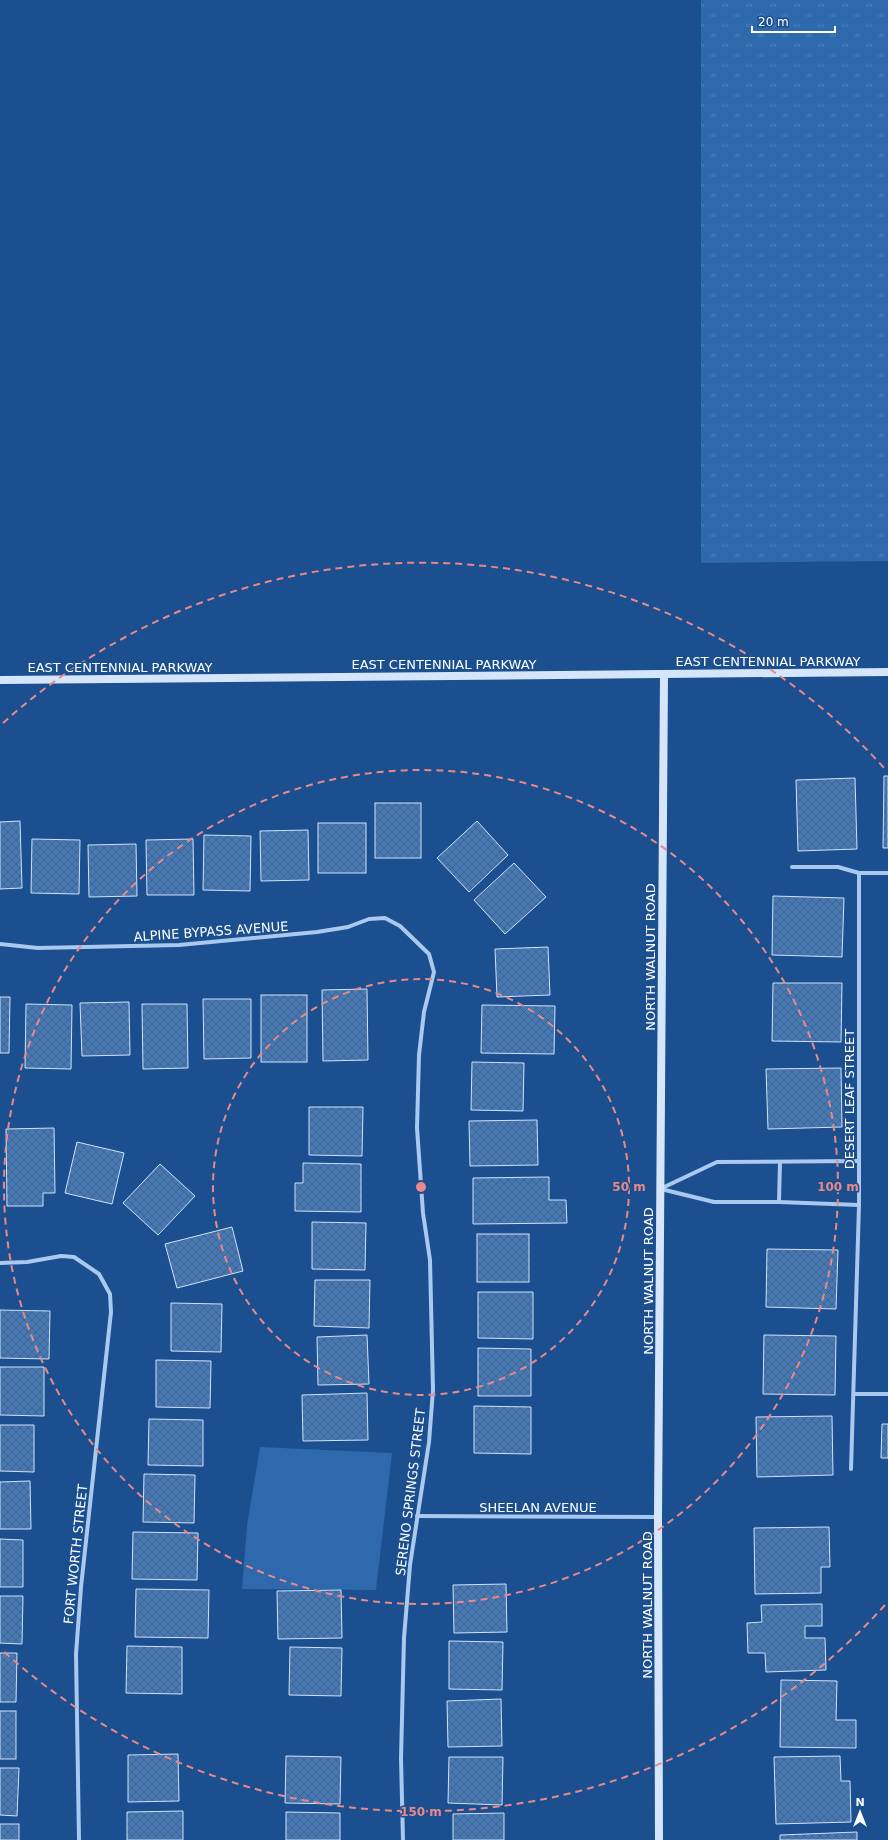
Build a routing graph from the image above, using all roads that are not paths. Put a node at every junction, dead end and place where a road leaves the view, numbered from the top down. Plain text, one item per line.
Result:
1 (888, 672) edge
2 (664, 674) junction
3 (0, 680) edge
4 (792, 867) dead end
5 (859, 873) junction
6 (888, 873) edge
7 (414, 939) joint
8 (0, 944) edge
9 (859, 1161) junction
10 (780, 1162) junction
11 (660, 1189) junction
12 (780, 1202) junction
13 (859, 1205) junction
14 (0, 1262) edge
15 (854, 1394) junction
16 (888, 1394) edge
17 (851, 1469) dead end
18 (417, 1516) junction
19 (658, 1517) junction
20 (79, 1840) edge
21 (403, 1840) edge
22 (659, 1840) edge

1 - 2 street, EAST CENTENNIAL PARKWAY
2 - 3 street, EAST CENTENNIAL PARKWAY
2 - 11 street, NORTH WALNUT ROAD
4 - 5 street
5 - 6 street
5 - 9 street, DESERT LEAF STREET
7 - 8 street, ALPINE BYPASS AVENUE
7 - 18 street, SERENO SPRINGS STREET
9 - 10 street
9 - 13 street, DESERT LEAF STREET
10 - 11 street
10 - 12 street
11 - 12 street
11 - 19 street, NORTH WALNUT ROAD
12 - 13 street
13 - 15 street, DESERT LEAF STREET
14 - 20 street, FORT WORTH STREET
15 - 16 street
15 - 17 street, DESERT LEAF STREET
18 - 19 street, SHEELAN AVENUE
18 - 21 street, SERENO SPRINGS STREET
19 - 22 street, NORTH WALNUT ROAD

